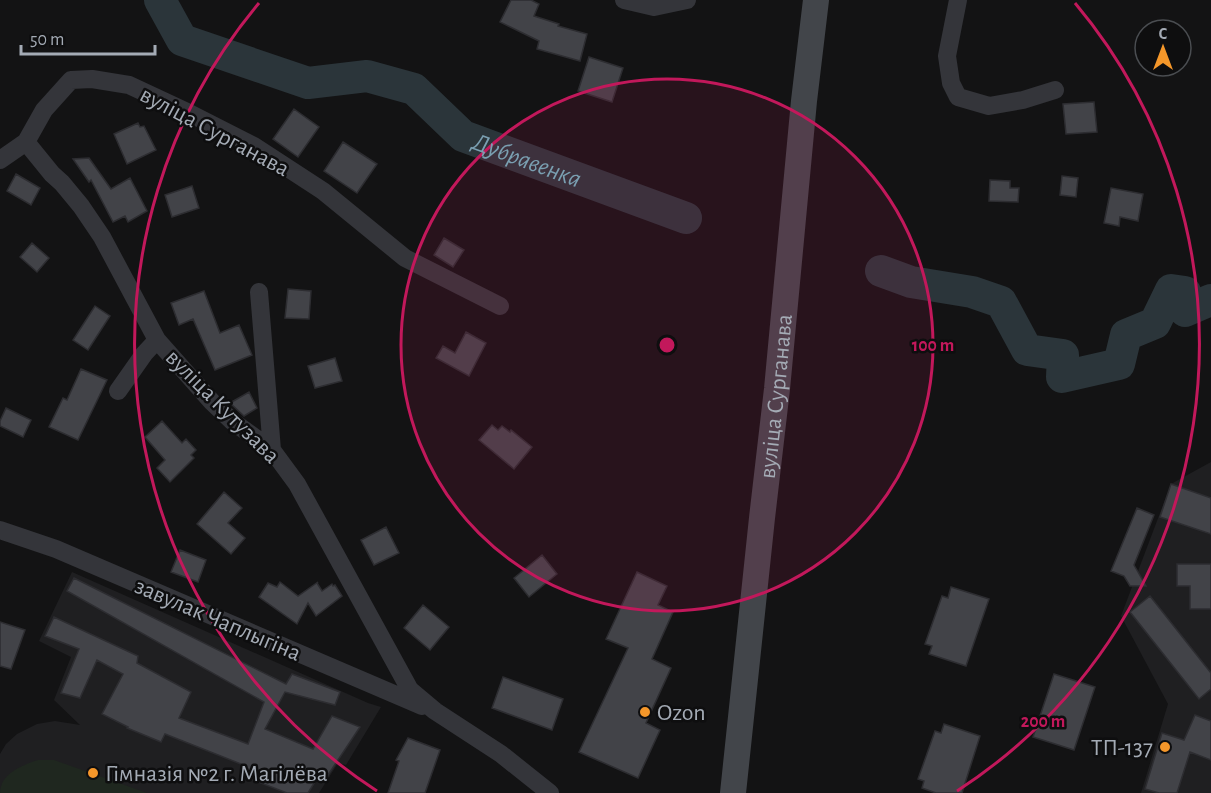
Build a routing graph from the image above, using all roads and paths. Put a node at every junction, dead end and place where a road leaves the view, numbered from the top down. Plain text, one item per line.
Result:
1 (624, 0) edge
2 (687, 0) edge
3 (816, 0) edge
4 (958, 0) edge
5 (1055, 90) dead end
6 (26, 142) junction
7 (0, 160) edge
8 (259, 292) dead end
9 (500, 306) dead end
10 (157, 340) junction
11 (118, 391) dead end
12 (272, 450) junction
13 (0, 530) edge
14 (435, 711) junction
15 (550, 793) edge
16 (733, 793) edge

1 - 2 street
3 - 16 main road, вуліца Сурганава
4 - 5 street
6 - 7 street
6 - 9 street, вуліца Сурганава
6 - 10 street, вуліца Кутузава
8 - 12 street
10 - 11 street
10 - 12 street, вуліца Кутузава
12 - 14 street, вуліца Кутузава
13 - 14 street, завулак Чаплыгіна
14 - 15 street, вуліца Кутузава

